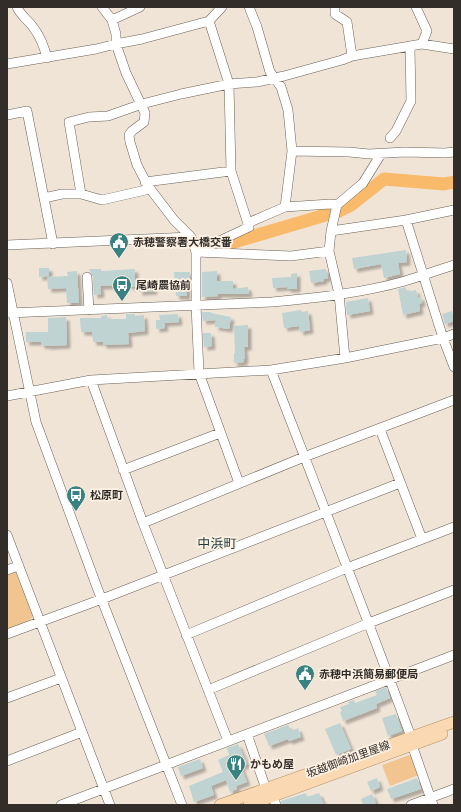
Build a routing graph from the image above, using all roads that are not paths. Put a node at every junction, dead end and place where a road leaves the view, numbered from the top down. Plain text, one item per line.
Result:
1 (17, 7) edge
2 (102, 7) edge
3 (140, 7) edge
4 (222, 7) edge
5 (249, 7) edge
6 (335, 7) edge
7 (416, 7) edge
8 (112, 20) junction
9 (210, 21) junction
10 (116, 44) junction
11 (422, 44) junction
12 (410, 47) junction
13 (454, 50) edge
14 (352, 56) junction
15 (47, 58) junction
16 (7, 64) edge
17 (275, 78) junction
18 (229, 84) junction
19 (142, 104) junction
20 (7, 115) edge
21 (390, 138) dead end
22 (292, 151) junction
23 (454, 152) edge
24 (381, 154) junction
25 (231, 171) junction
26 (148, 186) junction
27 (81, 194) junction
28 (44, 198) junction
29 (337, 205) junction
30 (285, 207) junction
31 (454, 210) edge
32 (406, 220) junction
33 (248, 223) junction
34 (331, 231) junction
35 (190, 237) junction
36 (53, 244) junction
37 (7, 245) edge
38 (330, 251) junction
39 (196, 252) junction
40 (454, 265) edge
41 (423, 275) junction
42 (87, 277) dead end
43 (7, 283) edge
44 (339, 294) junction
45 (196, 305) junction
46 (89, 310) junction
47 (10, 313) edge
48 (454, 334) edge
49 (443, 338) junction
50 (345, 358) junction
51 (454, 368) edge
52 (271, 370) junction
53 (199, 373) junction
54 (91, 380) junction
55 (28, 392) junction
56 (7, 396) edge
57 (454, 400) edge
58 (380, 429) junction
59 (220, 433) junction
60 (304, 457) junction
61 (123, 470) junction
62 (239, 482) junction
63 (400, 483) junction
64 (326, 513) junction
65 (143, 522) junction
66 (454, 527) edge
67 (7, 535) edge
68 (422, 539) junction
69 (18, 566) junction
70 (347, 568) junction
71 (7, 570) edge
72 (164, 575) junction
73 (454, 590) edge
74 (102, 599) junction
75 (40, 621) junction
76 (369, 622) junction
77 (7, 634) edge
78 (186, 635) junction
79 (454, 655) edge
80 (61, 678) junction
81 (389, 679) junction
82 (208, 690) junction
83 (7, 698) edge
84 (454, 722) edge
85 (454, 730) edge
86 (82, 732) junction
87 (247, 734) junction
88 (228, 741) junction
89 (411, 741) junction
90 (7, 761) edge
91 (166, 765) junction
92 (105, 788) junction
93 (454, 789) edge
94 (272, 797) edge
95 (432, 801) edge
96 (61, 805) edge
97 (110, 805) edge
98 (182, 805) edge
99 (220, 805) edge
100 (249, 805) edge
101 (412, 805) edge

1 - 15 street
2 - 8 street
3 - 8 street
4 - 9 street
5 - 17 street
6 - 14 street
7 - 11 street
8 - 10 street
9 - 10 street
9 - 18 street
10 - 15 street
10 - 19 street
11 - 12 street
11 - 13 street
12 - 14 street
12 - 21 street
14 - 17 street
15 - 16 street
17 - 18 street
17 - 22 street
18 - 19 street
18 - 25 street
19 - 26 street
19 - 27 street
20 - 28 street
22 - 24 street
22 - 30 street
23 - 24 street
24 - 29 street
25 - 26 street
25 - 33 street
26 - 27 street
26 - 35 street
27 - 28 street
28 - 36 street
29 - 30 street
29 - 34 street
30 - 33 street
31 - 32 street
32 - 34 street
32 - 41 street
33 - 39 street
34 - 38 street
35 - 36 street
35 - 39 street
36 - 37 street
38 - 39 street
38 - 44 street
39 - 45 street
40 - 41 street
41 - 44 street
41 - 49 street
42 - 46 street
43 - 47 street
44 - 45 street
44 - 50 street
45 - 46 street
45 - 53 street
46 - 47 street
47 - 55 street
48 - 49 street
49 - 50 street
49 - 51 street
50 - 52 street
52 - 53 street
52 - 60 street
53 - 54 street
53 - 59 street
54 - 55 street
54 - 61 street
55 - 56 street
55 - 74 street
57 - 58 street
58 - 60 street
58 - 63 street
59 - 61 street
59 - 62 street
60 - 62 street
60 - 64 street
61 - 65 street
62 - 65 street
63 - 64 street
63 - 68 street
64 - 70 street
64 - 72 street
65 - 72 street
66 - 68 street
67 - 69 street
68 - 70 street
69 - 71 street
69 - 75 street
70 - 76 street
70 - 78 street
72 - 74 street
72 - 78 street
73 - 76 street
74 - 75 street
74 - 91 street
75 - 77 street
75 - 80 street
76 - 81 street
76 - 82 street
78 - 82 street
79 - 81 street
80 - 83 street
80 - 86 street
81 - 87 street
81 - 89 street
82 - 88 street
84 - 89 main road, 坂越御崎加里屋線
85 - 89 main road, 坂越御崎加里屋線
86 - 90 street
86 - 92 street
87 - 88 street
87 - 94 street
88 - 91 street
89 - 94 main road, 坂越御崎加里屋線
89 - 95 street
91 - 92 street
91 - 98 street
92 - 96 street
92 - 97 street
93 - 95 street
94 - 99 main road, 坂越御崎加里屋線
94 - 100 main road, 坂越御崎加里屋線
95 - 101 street

